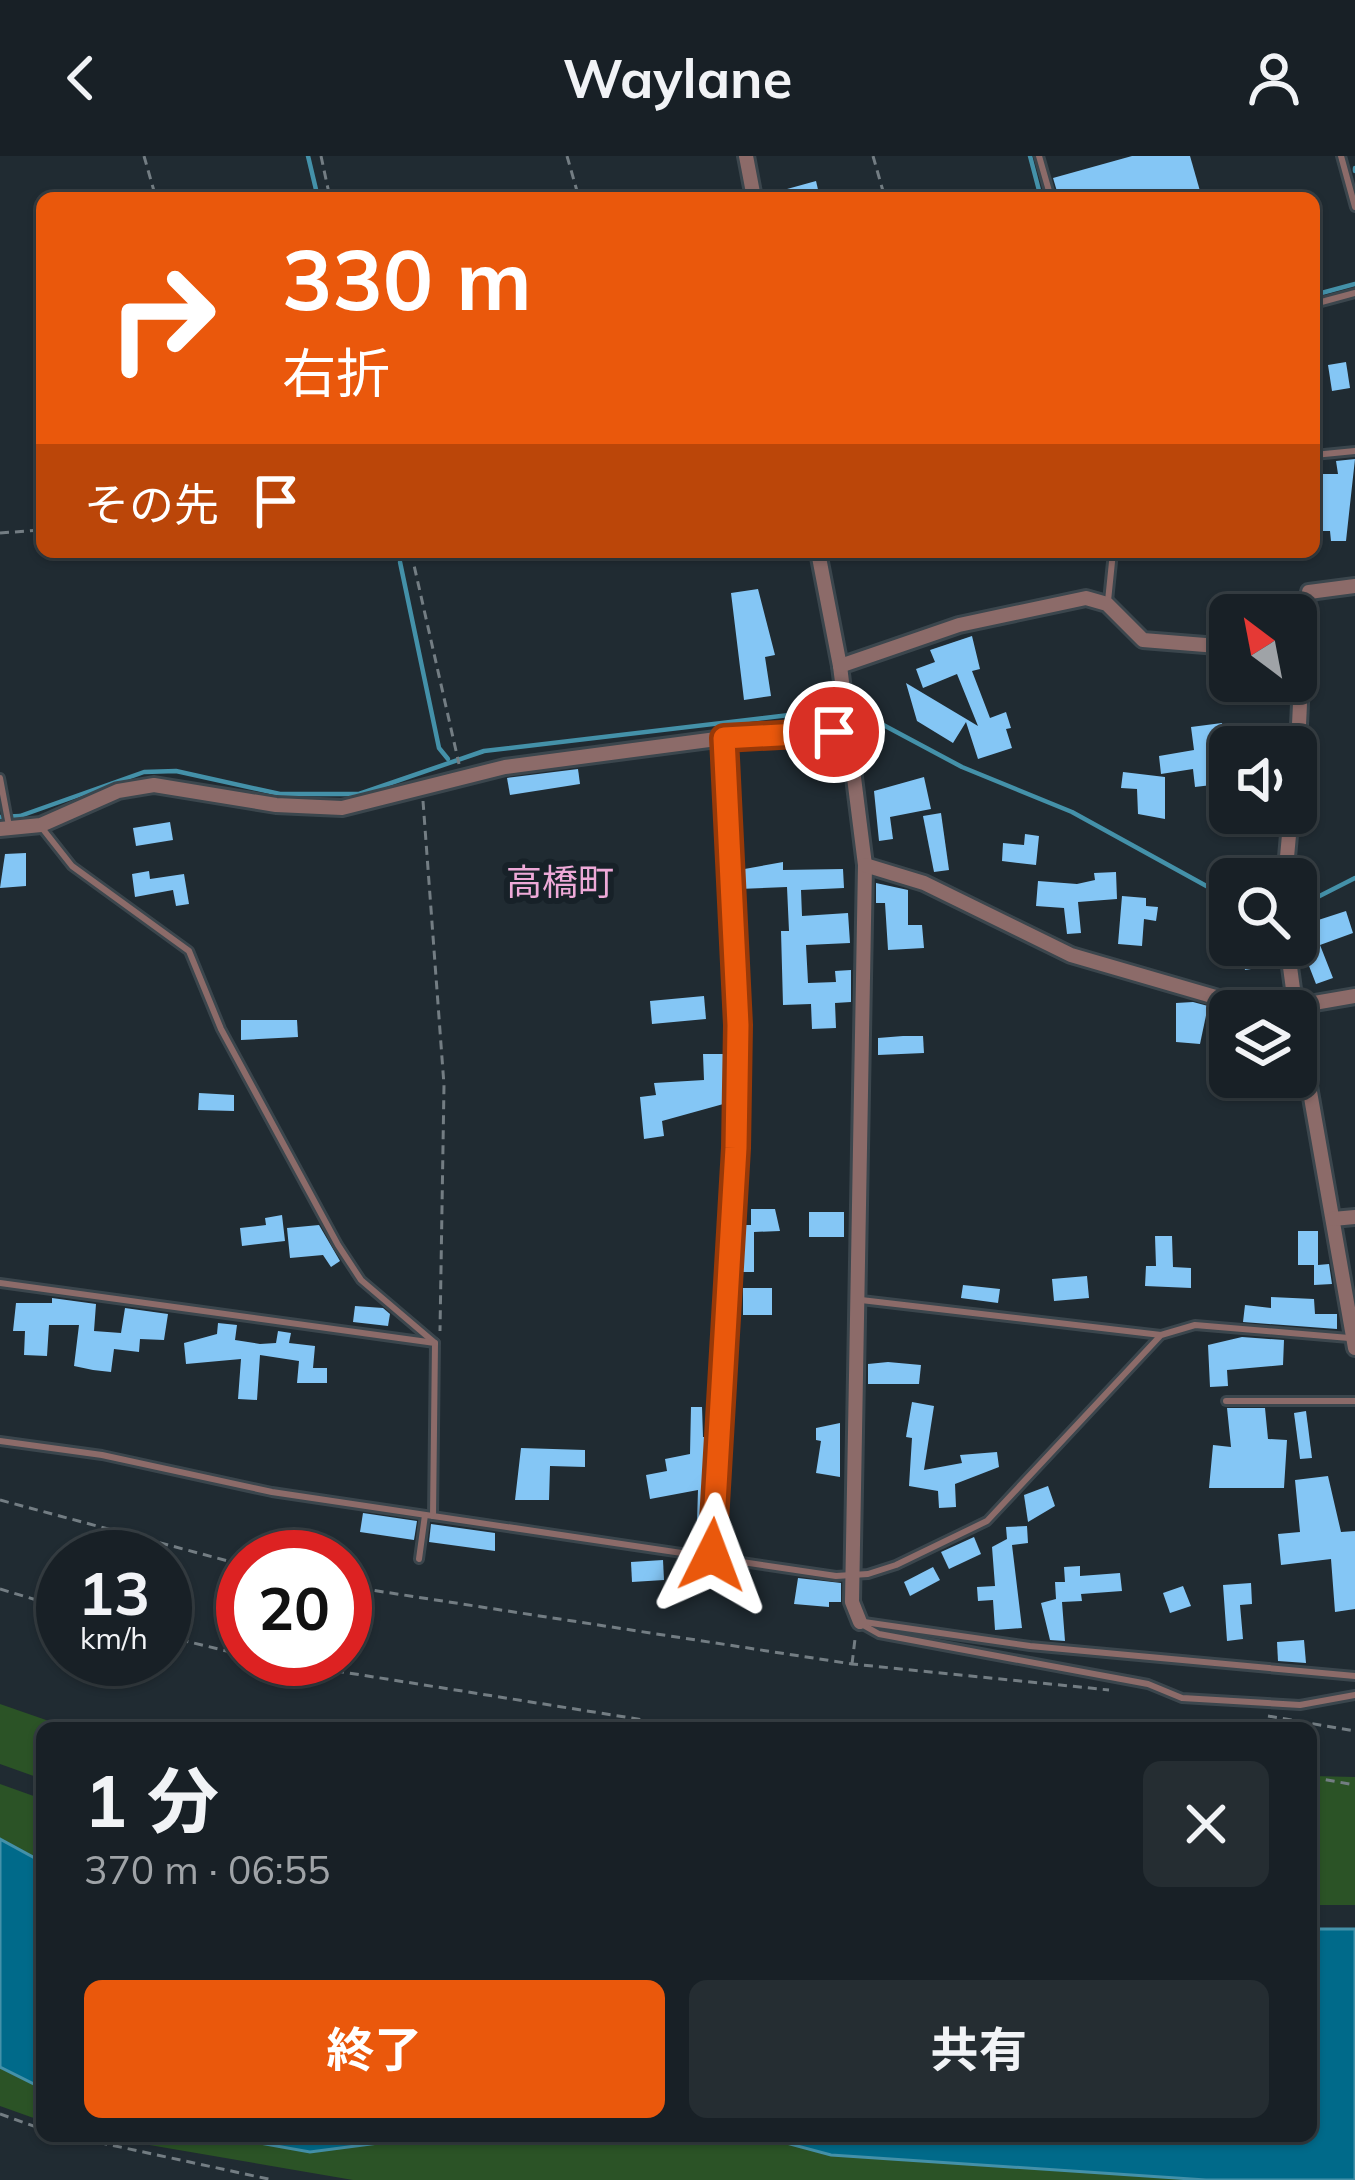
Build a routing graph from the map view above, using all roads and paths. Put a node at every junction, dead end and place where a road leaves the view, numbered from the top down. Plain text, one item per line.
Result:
1 (144, 156) edge
2 (321, 156) edge
3 (567, 156) edge
4 (746, 156) edge
5 (873, 156) edge
6 (1039, 156) edge
7 (1341, 156) edge
8 (154, 192) edge
9 (330, 192) edge
10 (577, 192) edge
11 (753, 192) edge
12 (882, 192) edge
13 (1049, 192) edge
14 (1355, 207) edge
15 (1355, 293) edge
16 (1320, 302) edge
17 (1355, 451) edge
18 (1320, 454) edge
19 (36, 530) edge
20 (0, 533) edge
21 (412, 558) edge
22 (819, 558) edge
23 (1113, 558) edge
24 (1355, 586) edge
25 (1309, 594) edge
26 (1107, 604) junction
27 (1209, 645) edge
28 (840, 667) junction
29 (848, 727) junction
30 (724, 738) junction
31 (463, 777) junction
32 (0, 778) edge
33 (421, 790) junction
34 (41, 825) junction
35 (6, 827) edge
36 (866, 865) junction
37 (1209, 996) edge
38 (1355, 996) edge
39 (1317, 1005) edge
40 (1312, 1098) edge
41 (1355, 1217) edge
42 (1333, 1219) junction
43 (0, 1282) edge
44 (856, 1299) junction
45 (1161, 1335) junction
46 (435, 1343) junction
47 (1354, 1343) edge
48 (1226, 1401) dead end
49 (1355, 1401) edge
50 (0, 1441) edge
51 (0, 1501) edge
52 (429, 1515) junction
53 (712, 1555) junction
54 (216, 1558) edge
55 (419, 1559) dead end
56 (854, 1575) junction
57 (0, 1589) edge
58 (372, 1590) edge
59 (36, 1600) edge
60 (858, 1627) junction
61 (852, 1664) junction
62 (1355, 1676) edge
63 (372, 1677) edge
64 (1111, 1690) dead end
65 (1355, 1695) edge
66 (1258, 1702) junction
67 (656, 1722) edge
68 (1303, 1722) edge
69 (1317, 1724) edge
70 (1355, 1731) edge
71 (1317, 1778) edge
72 (1355, 1785) edge
73 (0, 2114) edge
74 (36, 2127) edge
75 (97, 2142) edge
76 (273, 2180) edge

1 - 8 path
2 - 9 path
3 - 10 path
4 - 11 street
5 - 12 path
6 - 13 lane
7 - 14 lane
15 - 16 lane
17 - 18 lane
19 - 20 path
21 - 31 path
22 - 28 street
23 - 26 lane
24 - 25 street
26 - 27 street
26 - 28 street
28 - 29 street
29 - 30 street
29 - 36 street
30 - 31 street
30 - 53 lane
31 - 33 street
32 - 35 lane
33 - 34 street
33 - 46 path
34 - 35 street
34 - 46 lane
36 - 37 street
36 - 44 street
38 - 39 street
40 - 42 street
41 - 42 street
42 - 47 street
43 - 46 lane
44 - 45 lane
44 - 56 street
45 - 47 lane
45 - 56 lane
46 - 52 lane
48 - 49 lane
50 - 52 lane
51 - 54 path
52 - 53 lane
52 - 55 lane
53 - 56 lane
56 - 60 street
57 - 59 path
58 - 61 path
60 - 61 path
60 - 62 lane
60 - 66 lane
61 - 64 path
63 - 67 path
65 - 66 lane
66 - 68 path
69 - 70 path
71 - 72 path
73 - 74 path
75 - 76 path

